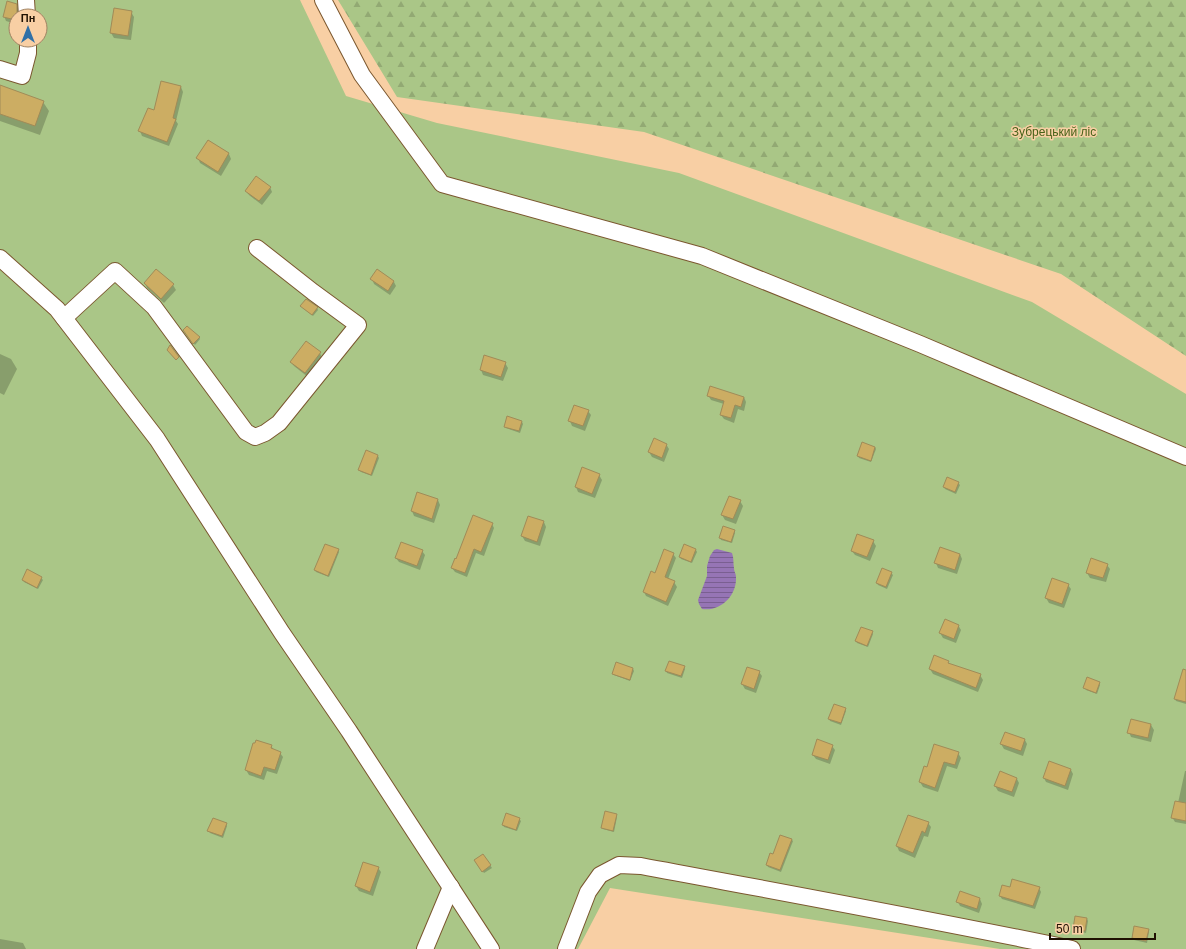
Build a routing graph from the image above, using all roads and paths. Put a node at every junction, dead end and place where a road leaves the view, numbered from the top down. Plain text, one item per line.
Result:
1 (323, 0) edge
2 (28, 48) edge
3 (0, 69) edge
4 (257, 248) dead end
5 (0, 258) edge
6 (64, 318) junction
7 (1186, 457) edge
8 (451, 887) junction
9 (425, 949) edge
10 (491, 949) edge
11 (566, 949) edge
12 (1072, 949) edge

1 - 7 street
2 - 3 street
4 - 6 street
5 - 6 street
6 - 8 street
8 - 9 street
8 - 10 street
11 - 12 street

